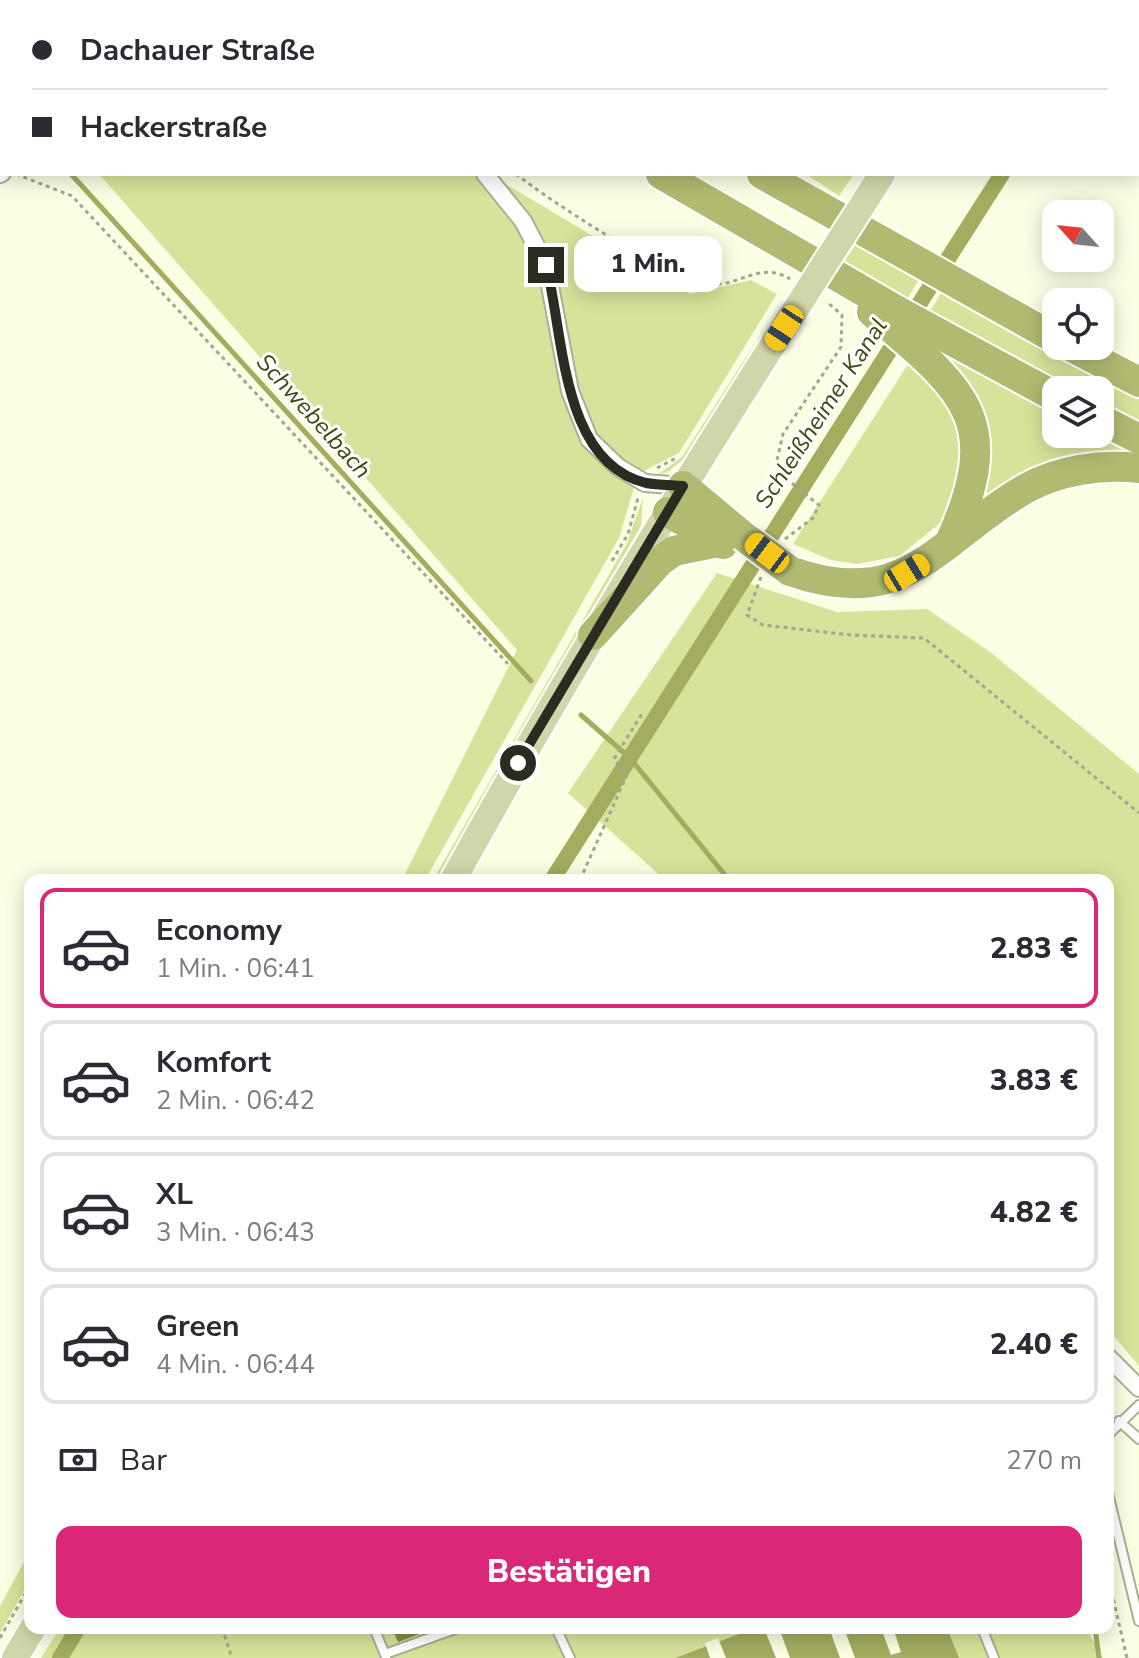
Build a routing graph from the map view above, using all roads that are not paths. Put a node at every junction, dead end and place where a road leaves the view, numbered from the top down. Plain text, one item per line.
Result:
1 (487, 176) edge
2 (664, 176) edge
3 (765, 176) edge
4 (793, 176) edge
5 (881, 176) edge
6 (841, 220) junction
7 (808, 286) junction
8 (906, 328) junction
9 (1042, 331) edge
10 (1097, 360) edge
11 (1139, 382) edge
12 (1042, 391) edge
13 (1114, 426) edge
14 (1139, 439) edge
15 (1139, 468) edge
16 (645, 483) junction
17 (683, 486) junction
18 (668, 512) junction
19 (732, 542) junction
20 (950, 543) junction
21 (593, 635) junction
22 (456, 874) edge
23 (1114, 1363) edge
24 (1139, 1388) edge
25 (1139, 1405) edge
26 (1119, 1421) junction
27 (1114, 1427) edge
28 (1139, 1439) edge
29 (1114, 1518) edge
30 (1139, 1621) edge
31 (29, 1634) edge
32 (377, 1634) edge
33 (443, 1634) edge
34 (559, 1634) edge
35 (984, 1634) edge
36 (386, 1656) edge
37 (15, 1658) edge
38 (570, 1658) edge
39 (994, 1658) edge

1 - 16 street
2 - 7 highway
3 - 6 highway
4 - 6 highway
5 - 7 main road, bridge
6 - 9 highway
7 - 8 highway
7 - 17 main road
8 - 12 highway
8 - 20 highway
10 - 11 highway
13 - 14 highway
15 - 20 highway
16 - 17 street
16 - 18 street
17 - 18 main road
17 - 19 highway
18 - 19 highway
18 - 21 main road
19 - 20 highway, bridge
19 - 21 highway
21 - 22 main road
23 - 24 street
25 - 26 lane
26 - 27 lane
26 - 28 lane
29 - 30 lane
31 - 37 main road
32 - 36 lane
33 - 36 lane
34 - 38 lane
35 - 39 lane

